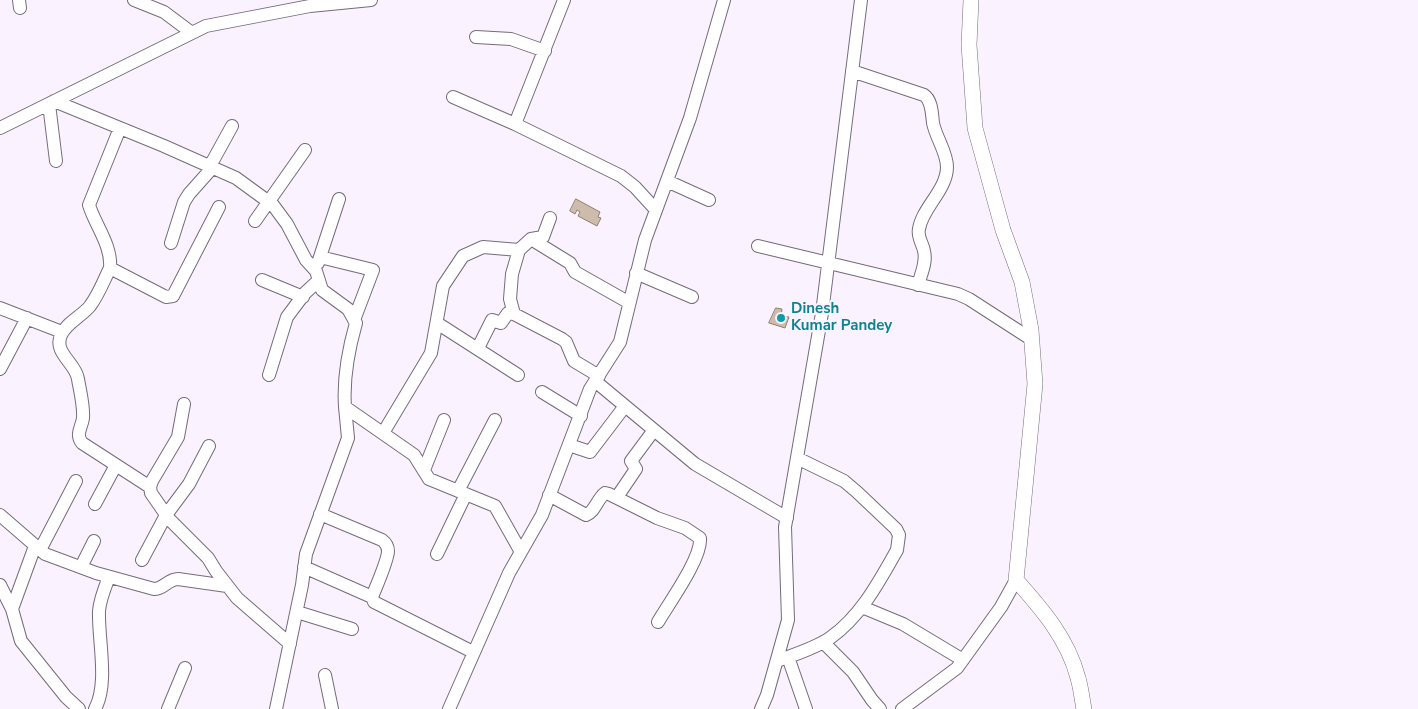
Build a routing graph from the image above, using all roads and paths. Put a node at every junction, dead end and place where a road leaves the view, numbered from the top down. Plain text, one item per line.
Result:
1 (134, 0) edge
2 (371, 0) edge
3 (564, 0) edge
4 (724, 0) edge
5 (861, 0) edge
6 (971, 0) edge
7 (292, 5) edge
8 (192, 33) junction
9 (476, 37) dead end
10 (545, 51) junction
11 (852, 71) junction
12 (453, 97) dead end
13 (52, 102) junction
14 (515, 124) junction
15 (232, 126) dead end
16 (0, 128) edge
17 (120, 128) junction
18 (304, 150) dead end
19 (56, 161) dead end
20 (211, 167) junction
21 (667, 181) junction
22 (339, 199) dead end
23 (710, 200) dead end
24 (268, 202) junction
25 (219, 207) dead end
26 (656, 210) junction
27 (550, 218) dead end
28 (255, 221) dead end
29 (531, 239) junction
30 (171, 243) dead end
31 (758, 246) dead end
32 (519, 250) junction
33 (320, 257) junction
34 (828, 263) junction
35 (110, 268) junction
36 (636, 273) junction
37 (317, 275) junction
38 (262, 280) dead end
39 (918, 285) junction
40 (303, 297) junction
41 (692, 297) dead end
42 (628, 302) junction
43 (0, 308) edge
44 (514, 314) junction
45 (27, 318) junction
46 (354, 320) junction
47 (437, 323) junction
48 (62, 332) junction
49 (1031, 339) junction
50 (478, 348) junction
51 (0, 369) edge
52 (269, 375) dead end
53 (518, 375) dead end
54 (597, 378) junction
55 (542, 392) dead end
56 (184, 404) dead end
57 (625, 406) junction
58 (345, 407) junction
59 (581, 416) junction
60 (444, 420) dead end
61 (496, 420) dead end
62 (654, 430) junction
63 (383, 433) junction
64 (568, 444) junction
65 (209, 446) dead end
66 (797, 458) junction
67 (116, 465) junction
68 (424, 470) junction
69 (76, 482) dead end
70 (150, 487) junction
71 (462, 492) junction
72 (549, 495) junction
73 (617, 498) junction
74 (95, 504) dead end
75 (320, 514) junction
76 (0, 515) edge
77 (166, 515) junction
78 (787, 518) junction
79 (94, 541) dead end
80 (37, 548) junction
81 (521, 552) junction
82 (436, 554) dead end
83 (142, 560) dead end
84 (81, 567) junction
85 (304, 567) junction
86 (109, 577) junction
87 (1016, 580) junction
88 (0, 585) edge
89 (227, 586) junction
90 (372, 597) junction
91 (862, 607) junction
92 (12, 608) junction
93 (297, 612) junction
94 (658, 622) dead end
95 (352, 629) dead end
96 (823, 642) junction
97 (290, 644) junction
98 (473, 652) junction
99 (782, 659) junction
100 (963, 660) junction
101 (185, 668) dead end
102 (325, 675) dead end
103 (79, 709) edge
104 (95, 709) edge
105 (168, 709) edge
106 (276, 709) edge
107 (332, 709) edge
108 (449, 709) edge
109 (762, 709) edge
110 (806, 709) edge
111 (880, 709) edge
112 (902, 709) edge
113 (1084, 709) edge

1 - 8 street
2 - 7 street
3 - 10 street
4 - 21 street
5 - 11 street
6 - 49 main road
7 - 8 street
8 - 13 street
9 - 10 street
10 - 14 street
11 - 34 street
11 - 39 street
12 - 14 street
13 - 16 street
13 - 17 street
13 - 19 street
14 - 26 street
15 - 20 street
17 - 20 street
17 - 35 street
18 - 24 street
20 - 24 street
20 - 30 street
21 - 23 street
21 - 26 street
22 - 33 street
24 - 28 street
24 - 37 street
25 - 35 street
26 - 36 street
27 - 29 street
29 - 32 street
29 - 42 street
31 - 34 street
32 - 44 street
32 - 47 street
33 - 37 street
33 - 46 street
34 - 39 street
34 - 66 street
35 - 48 street
36 - 41 street
36 - 42 street
37 - 40 street
37 - 46 street
38 - 40 street
39 - 49 street
40 - 52 street
42 - 54 street
43 - 45 street
44 - 50 street
44 - 54 street
45 - 48 street
45 - 51 street
46 - 58 street
47 - 50 street
47 - 63 street
48 - 67 street
49 - 87 main road
50 - 53 street
54 - 57 street
54 - 59 street
55 - 59 street
56 - 70 street
57 - 62 street
57 - 64 street
58 - 63 street
58 - 75 street
59 - 64 street
60 - 68 street
61 - 71 street
62 - 73 street
62 - 78 street
63 - 68 street
64 - 72 street
65 - 77 street
66 - 78 street
66 - 91 street
67 - 70 street
67 - 74 street
68 - 71 street
69 - 80 street
70 - 77 street
71 - 81 street
71 - 82 street
72 - 73 street
72 - 81 street
73 - 94 street
75 - 85 street
75 - 90 street
76 - 80 street
77 - 83 street
77 - 89 street
78 - 99 street
79 - 84 street
80 - 84 street
80 - 92 street
81 - 98 street
84 - 86 street
85 - 90 street
85 - 93 street
86 - 89 street
86 - 104 street
87 - 100 street
87 - 113 main road
88 - 92 street
89 - 97 street
90 - 98 street
91 - 96 street
91 - 100 street
92 - 103 street
93 - 95 street
93 - 97 street
96 - 99 street
96 - 111 street
97 - 106 street
98 - 108 street
99 - 109 street
99 - 110 street
100 - 112 street
101 - 105 street
102 - 107 street

